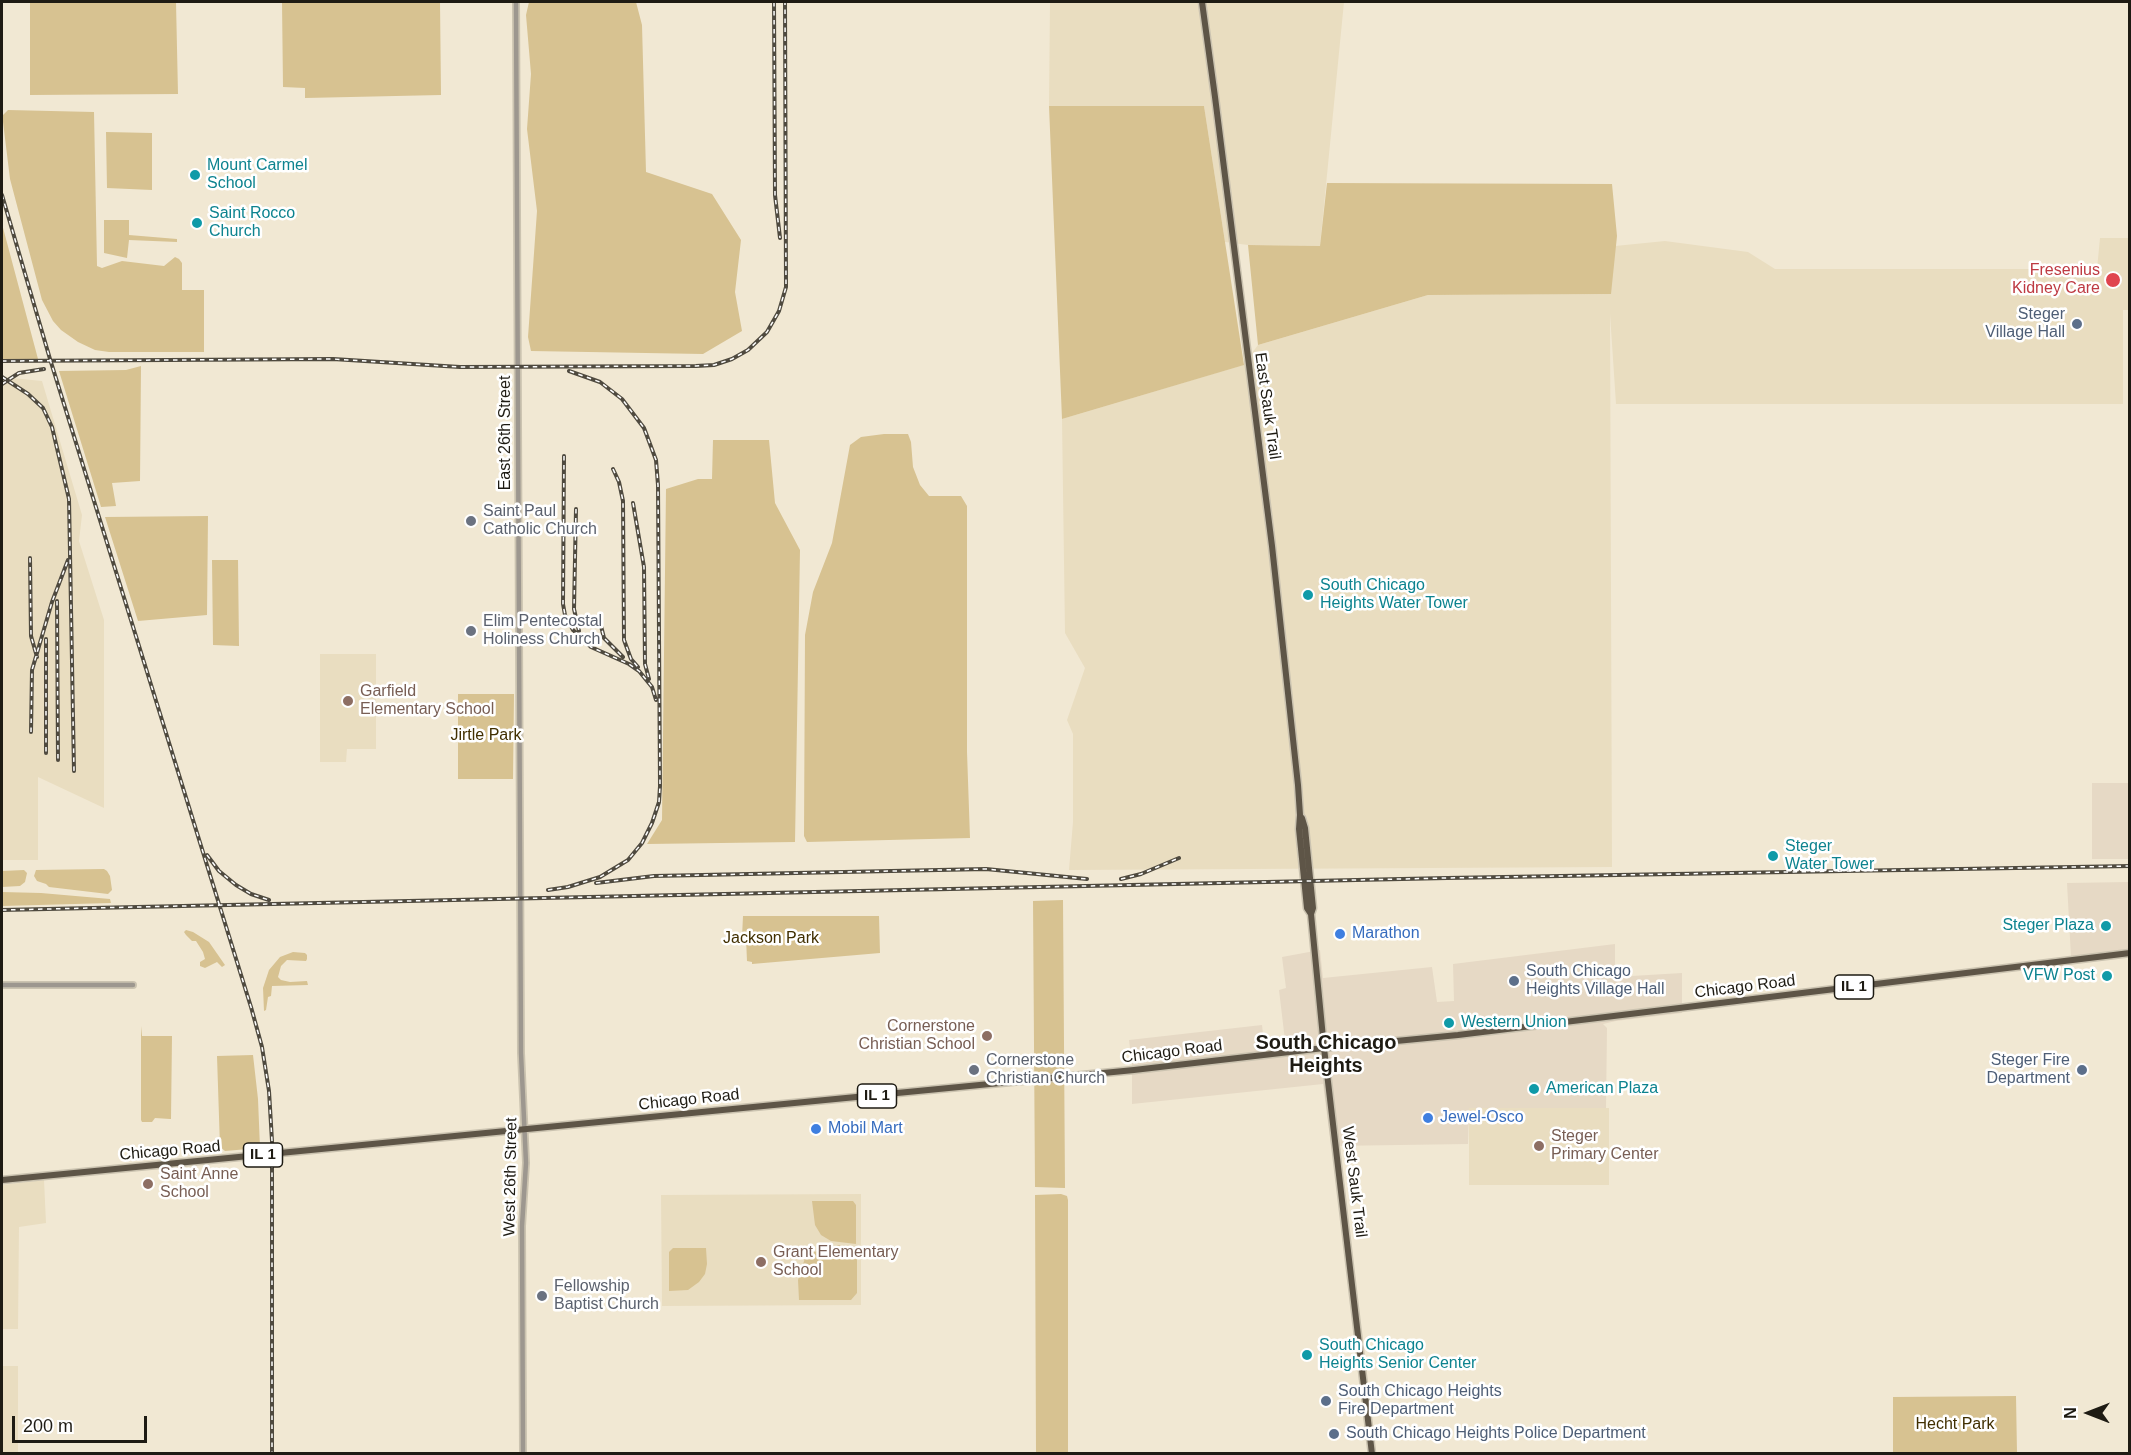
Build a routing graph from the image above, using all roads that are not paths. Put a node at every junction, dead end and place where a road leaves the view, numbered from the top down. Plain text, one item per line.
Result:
1 (516, 2) edge
2 (1202, 2) edge
3 (1308, 884) joint
4 (520, 900) joint
5 (2130, 953) edge
6 (2, 985) edge
7 (133, 985) dead end
8 (1324, 1048) junction
9 (525, 1130) junction
10 (2, 1180) edge
11 (523, 1454) edge
12 (1372, 1454) edge

1 - 4 street, East 26th Street
2 - 3 main road, East Sauk Trail
3 - 8 main road, West Sauk Trail
4 - 9 street, West 26th Street
5 - 8 main road, Chicago Road / IL 1
6 - 7 street
8 - 9 main road, Chicago Road / IL 1
8 - 12 main road, West Sauk Trail
9 - 10 main road, Chicago Road / IL 1
9 - 11 street, West 26th Street

